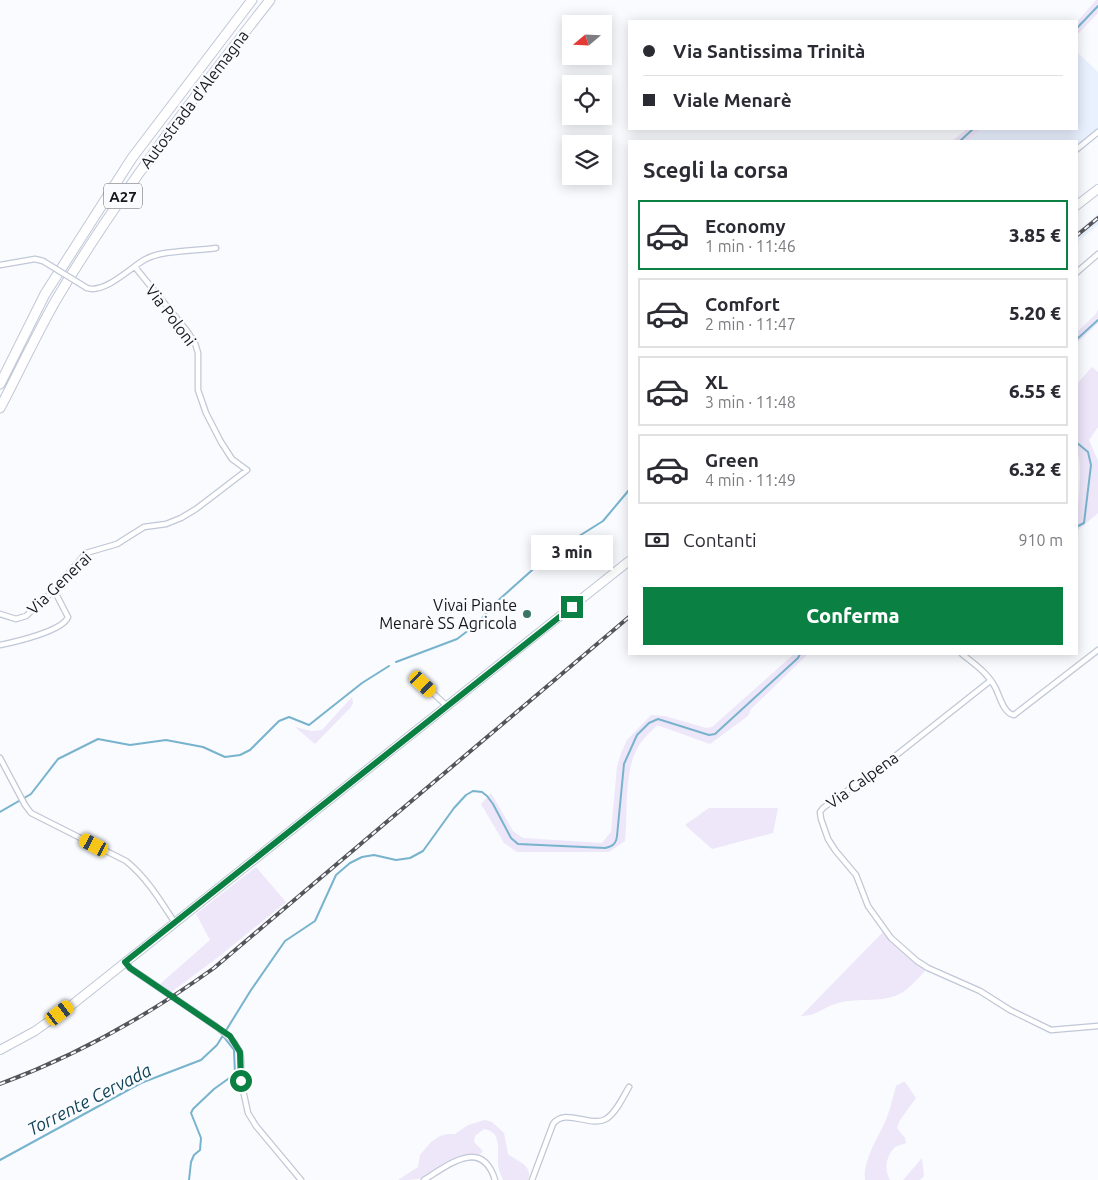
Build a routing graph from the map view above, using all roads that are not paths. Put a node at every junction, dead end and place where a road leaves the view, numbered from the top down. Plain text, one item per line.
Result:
1 (252, 0) edge
2 (270, 0) edge
3 (1098, 132) edge
4 (1078, 148) edge
5 (1098, 189) edge
6 (1078, 204) edge
7 (216, 248) dead end
8 (1098, 254) edge
9 (0, 266) edge
10 (134, 267) junction
11 (1078, 271) edge
12 (0, 384) edge
13 (0, 408) edge
14 (247, 470) joint
15 (628, 562) edge
16 (54, 590) junction
17 (0, 614) edge
18 (0, 645) edge
19 (1098, 650) edge
20 (963, 655) edge
21 (990, 681) junction
22 (423, 684) dead end
23 (447, 706) junction
24 (0, 758) edge
25 (174, 923) junction
26 (125, 962) junction
27 (1098, 1026) edge
28 (0, 1050) edge
29 (629, 1087) dead end
30 (301, 1180) edge
31 (424, 1180) edge
32 (495, 1180) edge
33 (532, 1180) edge

1 - 12 highway, Autostrada d'Alemagna / A27
2 - 13 highway, Autostrada d'Alemagna / A27
3 - 4 street
5 - 6 main road
7 - 10 street, Via Poloni
8 - 11 street
9 - 10 street, Via Poloni, bridge
10 - 14 street, Via Poloni
14 - 16 street, Via Generai
15 - 23 main road
16 - 17 street, Via Generai
16 - 18 street
19 - 21 street
20 - 21 street
21 - 27 street, Via Calpena
22 - 23 street
23 - 25 main road
24 - 25 street
25 - 26 main road
26 - 28 main road
26 - 30 street
29 - 33 street
31 - 32 street

